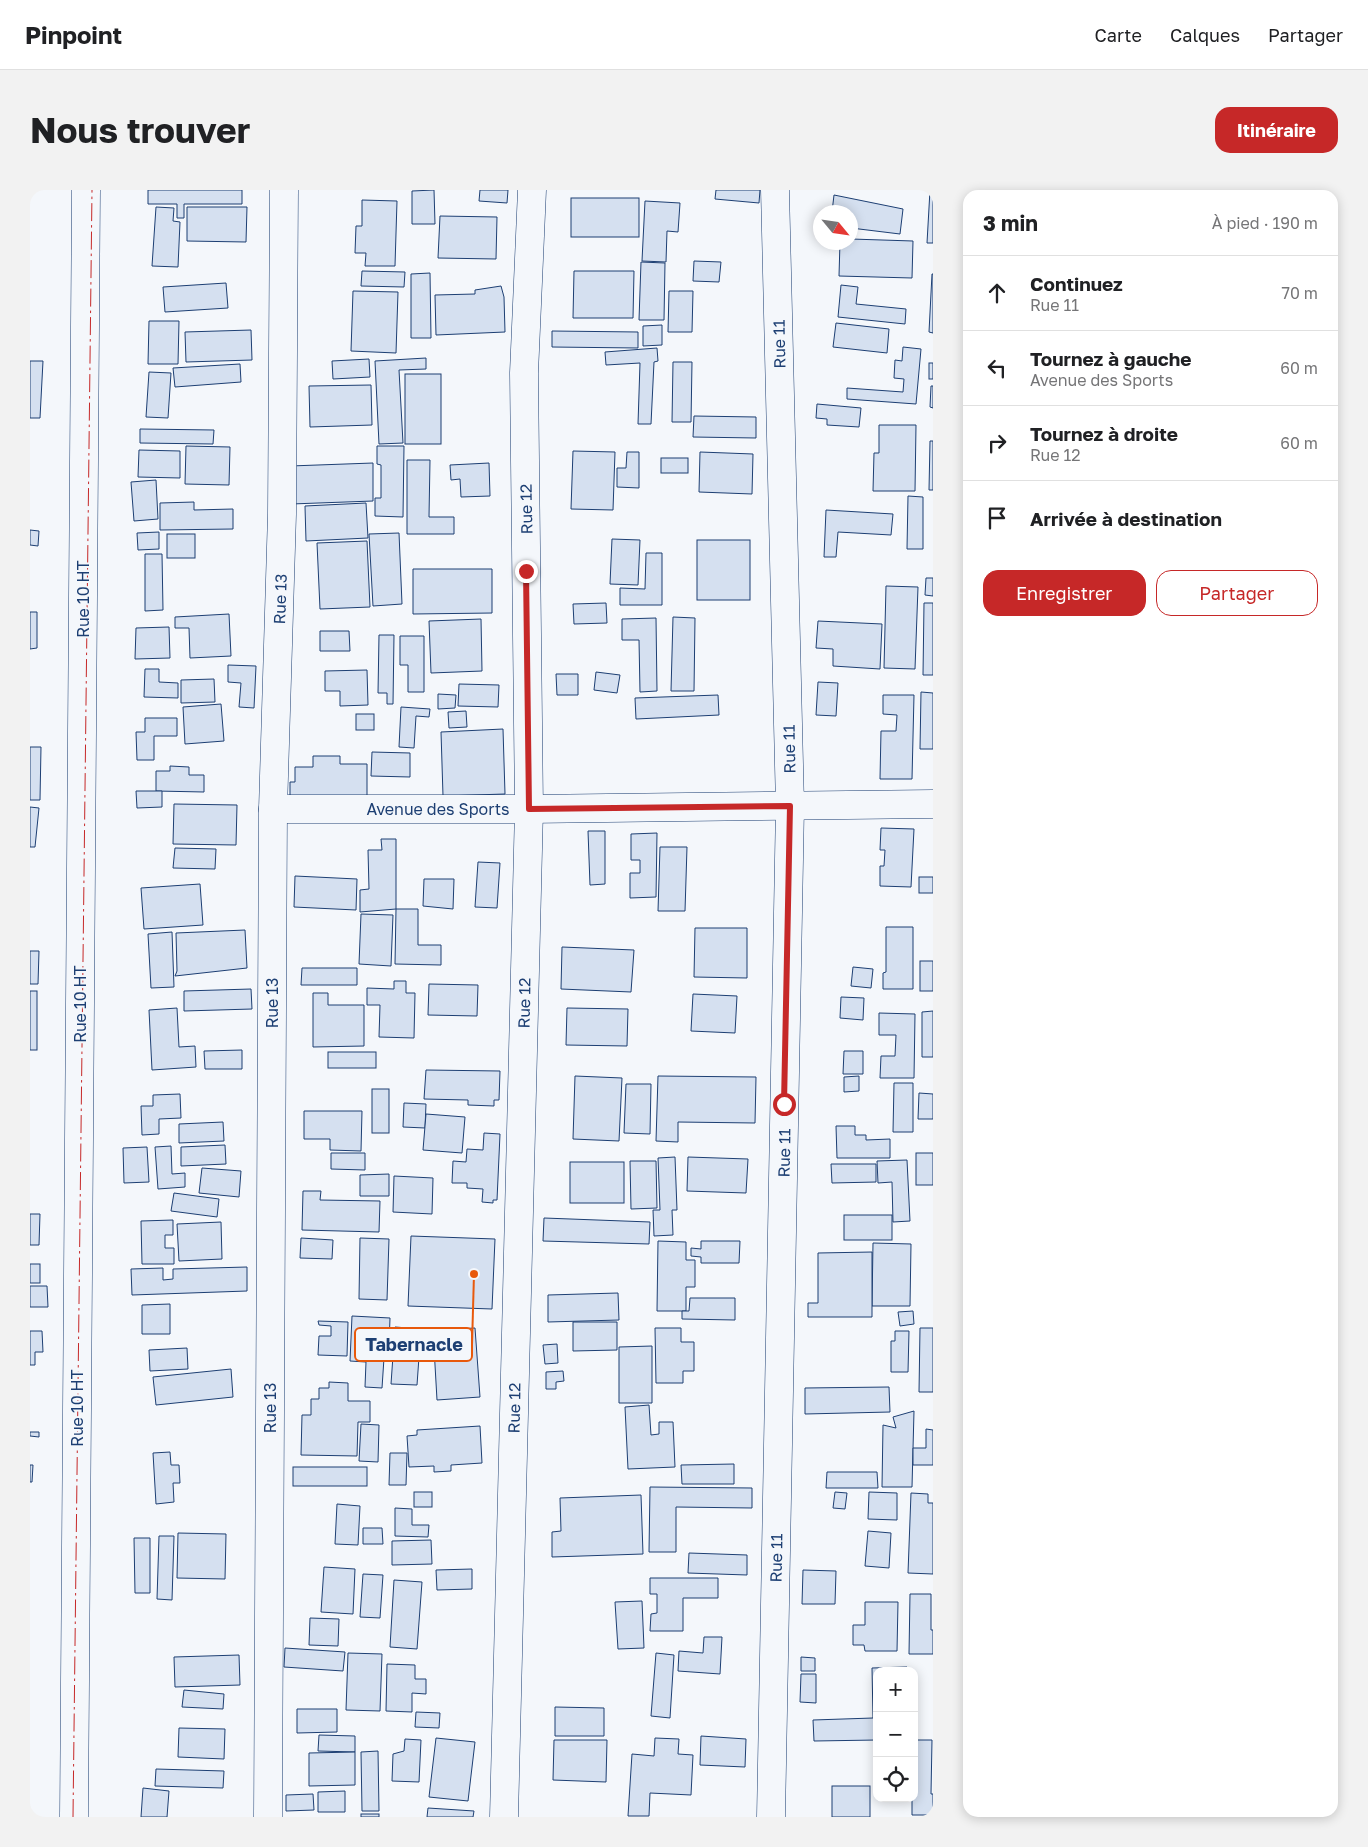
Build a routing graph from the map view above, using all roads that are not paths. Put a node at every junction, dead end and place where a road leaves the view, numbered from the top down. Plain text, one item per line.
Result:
1 (86, 190) edge
2 (284, 190) edge
3 (532, 190) edge
4 (775, 190) edge
5 (933, 804) edge
6 (790, 806) junction
7 (273, 809) junction
8 (529, 809) junction
9 (74, 1817) edge
10 (268, 1817) edge
11 (504, 1817) edge
12 (772, 1817) edge

1 - 9 street, Rue 10 HT
2 - 7 street, Rue 13
3 - 8 street, Rue 12
4 - 6 street, Rue 11
5 - 6 street, Avenue des Sports
6 - 8 street, Avenue des Sports
6 - 12 street, Rue 11
7 - 8 street, Avenue des Sports
7 - 10 street, Rue 13
8 - 11 street, Rue 12

